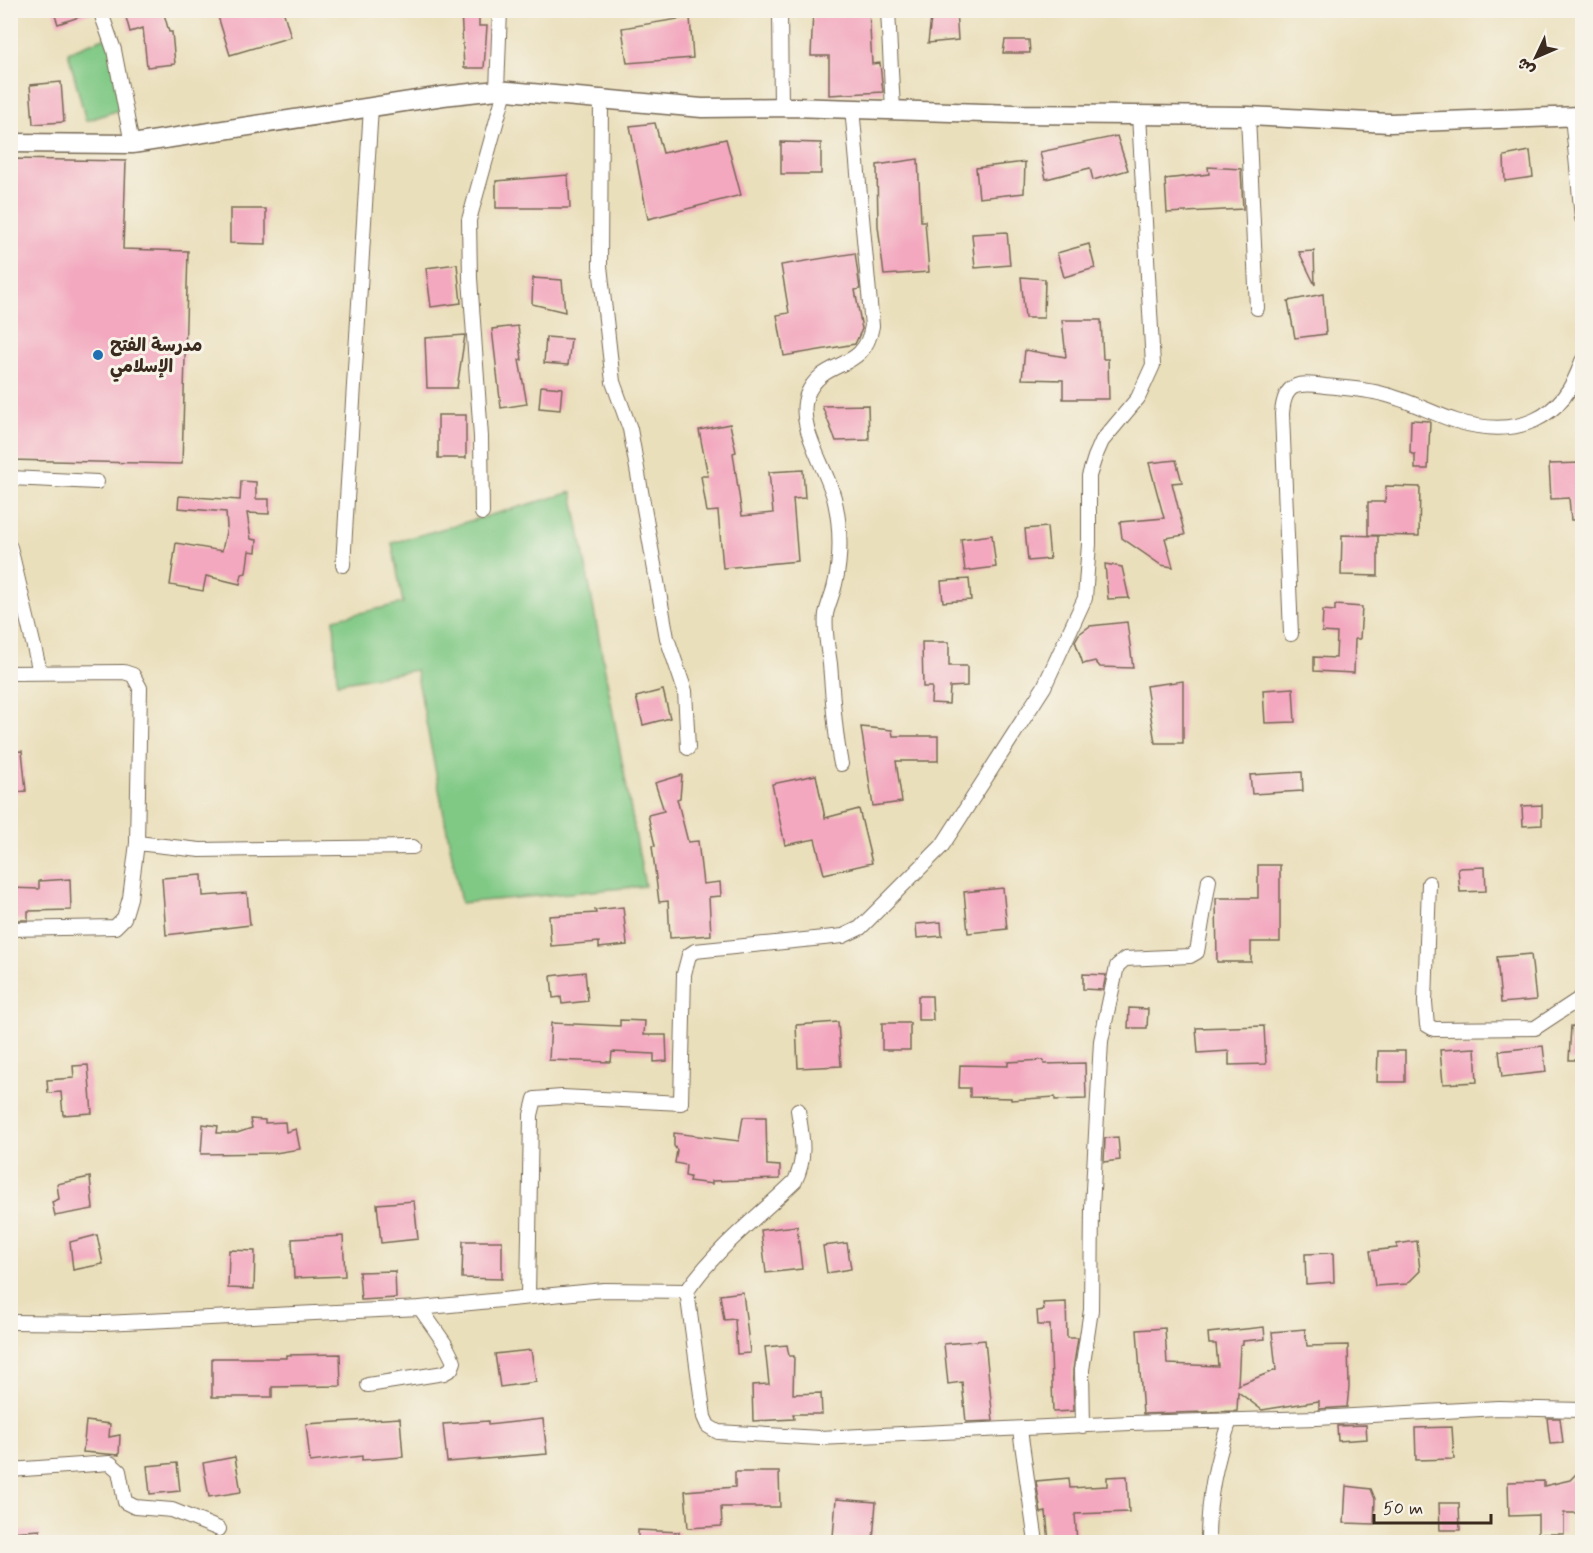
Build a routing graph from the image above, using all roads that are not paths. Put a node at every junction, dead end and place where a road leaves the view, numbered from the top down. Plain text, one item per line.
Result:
1 (100, 10) edge
2 (500, 10) edge
3 (780, 10) edge
4 (888, 10) edge
5 (501, 90) junction
6 (601, 97) junction
7 (371, 107) junction
8 (781, 107) junction
9 (852, 108) junction
10 (893, 110) junction
11 (1139, 115) junction
12 (1248, 116) junction
13 (1577, 116) edge
14 (10, 143) edge
15 (132, 144) junction
16 (1582, 218) edge
17 (1257, 308) dead end
18 (1582, 361) edge
19 (10, 478) edge
20 (97, 482) dead end
21 (482, 513) dead end
22 (10, 547) edge
23 (343, 565) dead end
24 (1291, 634) dead end
25 (40, 672) junction
26 (10, 673) edge
27 (688, 748) dead end
28 (841, 764) dead end
29 (137, 843) junction
30 (413, 847) dead end
31 (1209, 880) dead end
32 (1429, 883) dead end
33 (10, 929) edge
34 (1582, 997) edge
35 (798, 1110) dead end
36 (687, 1291) junction
37 (528, 1297) junction
38 (420, 1308) junction
39 (10, 1322) edge
40 (368, 1384) dead end
41 (1582, 1410) edge
42 (1230, 1420) junction
43 (1083, 1426) junction
44 (1020, 1430) junction
45 (10, 1470) edge
46 (219, 1529) dead end
47 (1036, 1542) edge
48 (1208, 1542) edge

1 - 15 street
2 - 5 street
3 - 8 street
4 - 10 street
5 - 6 street
5 - 7 street
5 - 21 street
6 - 8 street
6 - 27 street
7 - 15 street
7 - 23 street
8 - 9 street
9 - 10 street
9 - 28 street
10 - 11 street
11 - 12 street
11 - 37 street
12 - 13 street
12 - 17 street
13 - 16 street
14 - 15 street
18 - 24 street
19 - 20 street
22 - 25 street
25 - 26 street
25 - 29 street
29 - 30 street
29 - 33 street
31 - 43 street
32 - 34 street
35 - 36 street
36 - 37 street
36 - 44 street
37 - 38 street
38 - 39 street
38 - 40 street
41 - 42 street
42 - 43 street
42 - 48 street
43 - 44 street
44 - 47 street
45 - 46 street

